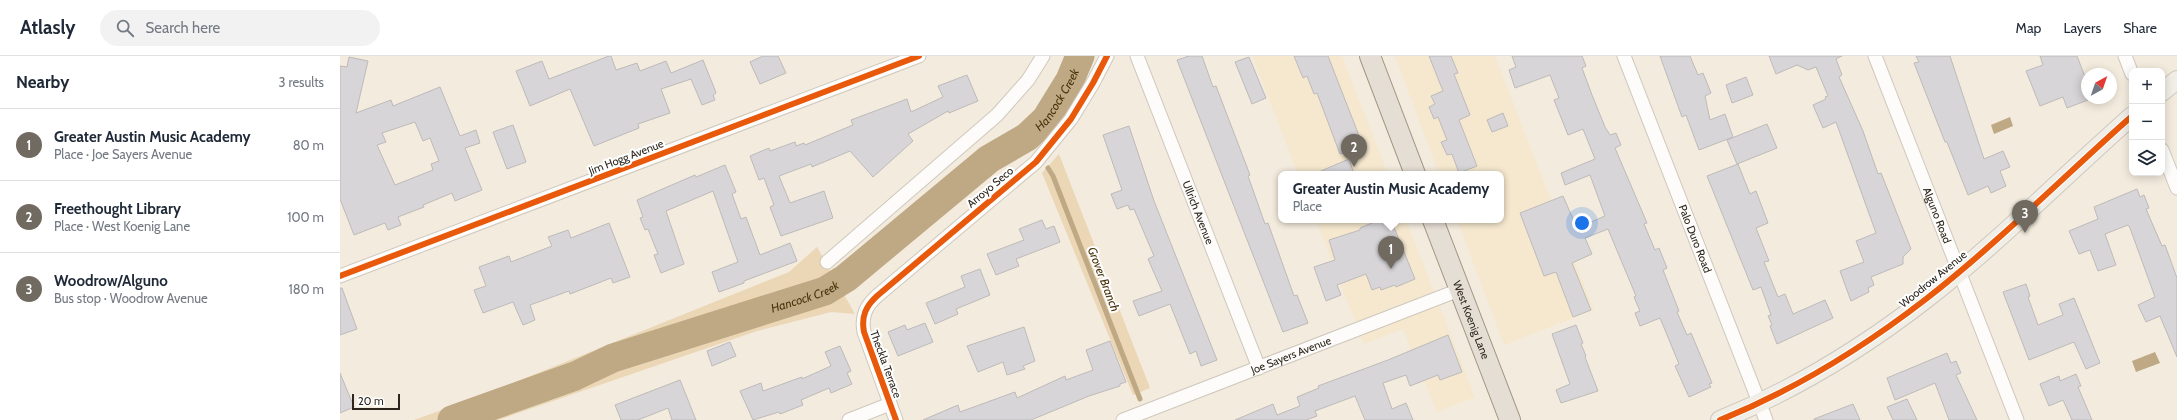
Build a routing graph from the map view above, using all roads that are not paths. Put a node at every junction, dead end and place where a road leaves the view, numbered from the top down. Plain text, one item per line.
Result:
1 (919, 56) edge
2 (1043, 56) edge
3 (1107, 56) edge
4 (1137, 56) edge
5 (1370, 56) edge
6 (1624, 56) edge
7 (1875, 56) edge
8 (2125, 56) edge
9 (2130, 68) edge
10 (2177, 80) edge
11 (2165, 90) edge
12 (2129, 119) edge
13 (2165, 158) edge
14 (1414, 171) edge
15 (2177, 188) edge
16 (1434, 223) edge
17 (827, 262) dead end
18 (1959, 272) junction
19 (340, 276) edge
20 (1460, 290) junction
21 (864, 314) joint
22 (1259, 368) junction
23 (1760, 402) junction
24 (890, 404) junction
25 (849, 420) edge
26 (896, 420) edge
27 (1123, 420) edge
28 (1510, 420) edge
29 (1720, 420) edge
30 (1766, 420) edge
31 (2017, 420) edge

1 - 19 street, Jim Hogg Avenue
2 - 17 street
3 - 21 street, Arroyo Seco
4 - 22 street, Ullrich Avenue
5 - 14 main road
6 - 23 street, Palo Duro Road
7 - 18 street, Alguno Road
8 - 9 street
10 - 11 street
12 - 18 street, Woodrow Avenue
13 - 15 street
16 - 20 main road, West Koenig Lane
18 - 23 street, Woodrow Avenue
18 - 31 street, Alguno Road
20 - 22 street, Joe Sayers Avenue
20 - 28 main road, West Koenig Lane
21 - 24 street, Theckla Terrace
22 - 27 street, Joe Sayers Avenue
23 - 29 street, Woodrow Avenue
23 - 30 street, Palo Duro Road
24 - 25 street
24 - 26 street, Theckla Terrace

